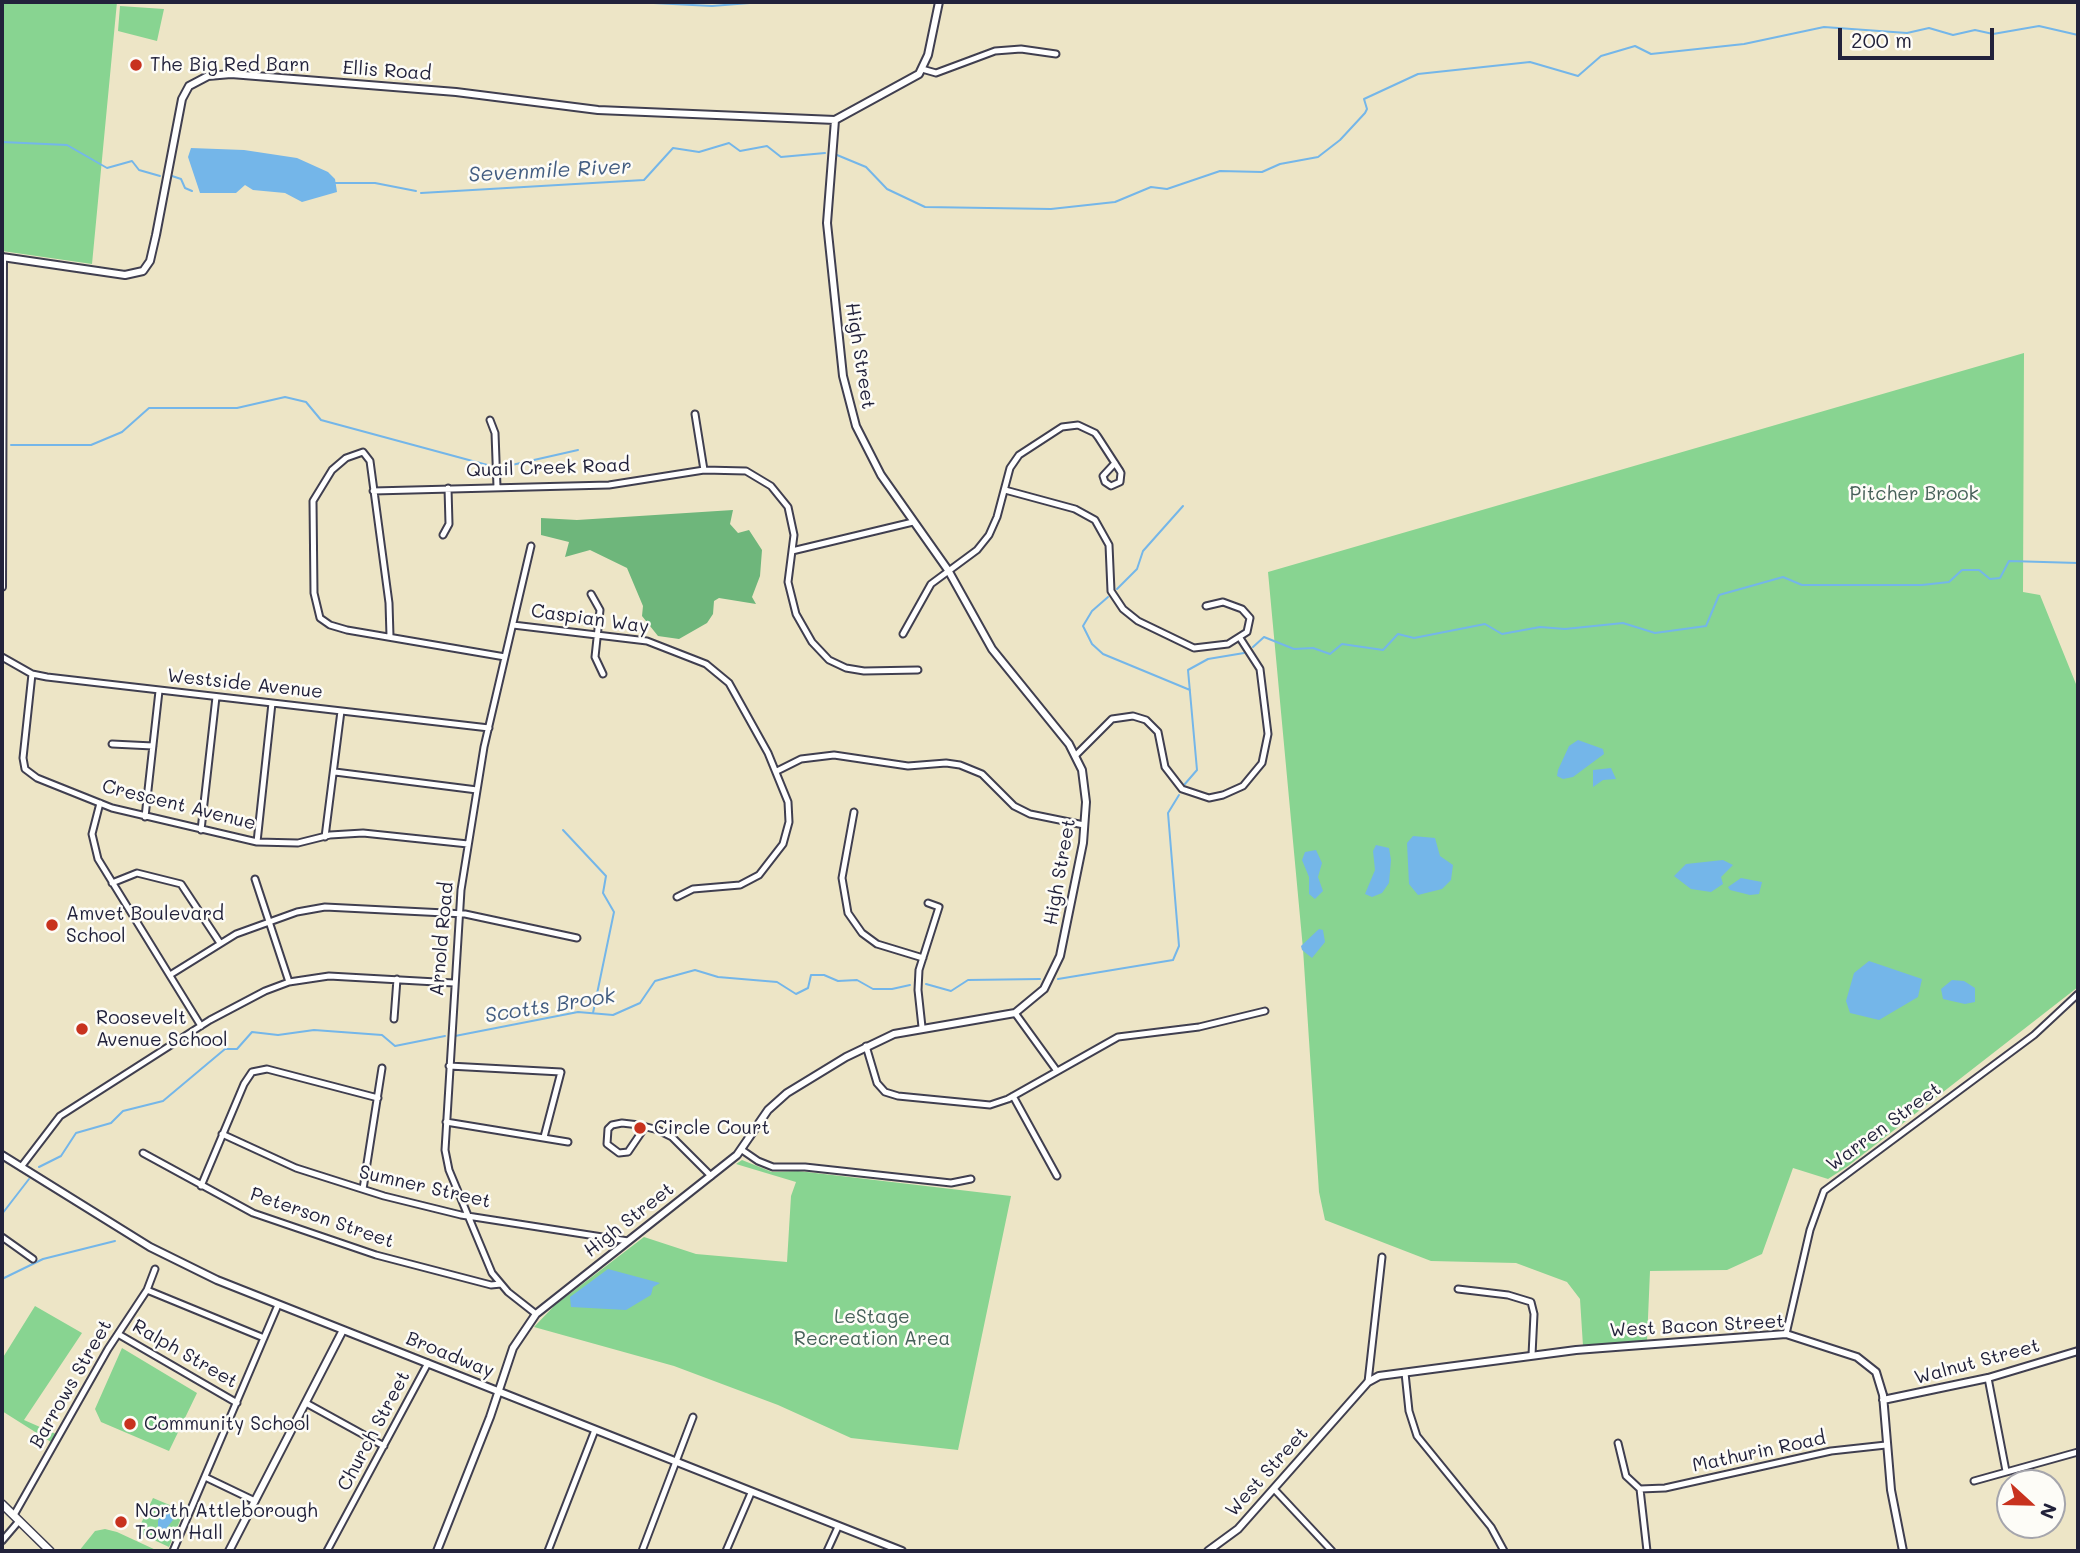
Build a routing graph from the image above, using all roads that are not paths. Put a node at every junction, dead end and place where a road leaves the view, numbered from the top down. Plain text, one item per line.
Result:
1 (939, 2) edge
2 (1056, 54) dead end
3 (922, 69) junction
4 (835, 120) junction
5 (2, 257) edge
6 (695, 414) dead end
7 (489, 420) dead end
8 (1115, 463) dead end
9 (704, 470) junction
10 (497, 487) junction
11 (448, 488) junction
12 (1005, 490) junction
13 (373, 491) junction
14 (913, 522) junction
15 (443, 535) dead end
16 (531, 546) dead end
17 (792, 551) junction
18 (948, 570) junction
19 (2, 587) edge
20 (591, 594) dead end
21 (1206, 606) dead end
22 (513, 625) junction
23 (903, 634) dead end
24 (598, 635) junction
25 (390, 636) junction
26 (1240, 638) junction
27 (2, 657) edge
28 (505, 657) junction
29 (918, 670) dead end
30 (32, 674) junction
31 (603, 674) dead end
32 (159, 691) junction
33 (216, 697) junction
34 (272, 703) junction
35 (341, 711) junction
36 (489, 728) junction
37 (112, 744) dead end
38 (153, 746) junction
39 (1076, 755) junction
40 (777, 771) junction
41 (335, 772) junction
42 (477, 790) junction
43 (100, 803) junction
44 (854, 812) dead end
45 (145, 817) junction
46 (1084, 825) junction
47 (201, 830) junction
48 (326, 836) junction
49 (257, 842) junction
50 (468, 844) junction
51 (255, 879) dead end
52 (112, 883) junction
53 (677, 897) dead end
54 (928, 903) dead end
55 (458, 913) junction
56 (271, 922) junction
57 (577, 938) dead end
58 (220, 943) junction
59 (923, 958) junction
60 (170, 975) junction
61 (397, 979) junction
62 (289, 982) junction
63 (454, 983) junction
64 (2078, 994) edge
65 (1265, 1011) dead end
66 (1015, 1013) junction
67 (394, 1019) dead end
68 (201, 1026) junction
69 (922, 1027) junction
70 (866, 1046) junction
71 (449, 1066) junction
72 (382, 1068) dead end
73 (1057, 1071) junction
74 (1013, 1096) junction
75 (378, 1098) junction
76 (446, 1122) junction
77 (645, 1127) junction
78 (222, 1134) junction
79 (544, 1137) junction
80 (568, 1142) dead end
81 (742, 1150) junction
82 (143, 1153) dead end
83 (2, 1155) edge
84 (21, 1167) junction
85 (711, 1176) junction
86 (1057, 1176) dead end
87 (971, 1179) dead end
88 (201, 1186) junction
89 (363, 1189) junction
90 (466, 1216) junction
91 (2, 1237) edge
92 (628, 1241) junction
93 (1382, 1257) dead end
94 (33, 1259) dead end
95 (155, 1269) dead end
96 (501, 1284) junction
97 (1458, 1289) dead end
98 (147, 1290) junction
99 (278, 1305) junction
100 (536, 1314) junction
101 (343, 1330) junction
102 (118, 1334) junction
103 (1787, 1334) junction
104 (264, 1338) junction
105 (2078, 1351) edge
106 (1532, 1355) junction
107 (428, 1363) junction
108 (1405, 1373) junction
109 (1988, 1378) junction
110 (1368, 1382) junction
111 (498, 1391) junction
112 (1883, 1400) junction
113 (237, 1402) junction
114 (306, 1403) junction
115 (693, 1417) dead end
116 (595, 1430) junction
117 (1618, 1443) dead end
118 (1886, 1445) junction
119 (384, 1446) junction
120 (2078, 1452) edge
121 (675, 1462) junction
122 (2006, 1469) edge
123 (2014, 1469) edge
124 (1996, 1474) edge
125 (205, 1477) junction
126 (1974, 1481) dead end
127 (1273, 1489) junction
128 (1640, 1489) junction
129 (751, 1493) junction
130 (255, 1501) junction
131 (2, 1504) edge
132 (17, 1518) junction
133 (838, 1527) junction
134 (2, 1541) edge
135 (50, 1551) edge
136 (173, 1551) edge
137 (229, 1551) edge
138 (327, 1551) edge
139 (437, 1551) edge
140 (548, 1551) edge
141 (642, 1551) edge
142 (726, 1551) edge
143 (827, 1551) edge
144 (902, 1551) edge
145 (1208, 1551) edge
146 (1332, 1551) edge
147 (1504, 1551) edge
148 (1647, 1551) edge
149 (1903, 1551) edge

1 - 3 street
2 - 3 street
3 - 4 street
4 - 5 street, Ellis Road
4 - 14 street, High Street
5 - 19 street
6 - 9 street
7 - 10 street
8 - 12 street
9 - 10 street, Quail Creek Road
9 - 17 street, Quail Creek Road
10 - 11 street, Quail Creek Road
11 - 13 street, Quail Creek Road
11 - 15 street
12 - 18 street
12 - 26 street
13 - 25 street
13 - 25 street
14 - 17 street
14 - 18 street, High Street
16 - 22 street, Arnold Road
17 - 29 street, Quail Creek Road
18 - 23 street
18 - 39 street, High Street
20 - 24 street
21 - 26 street
22 - 24 street, Caspian Way
22 - 28 street, Arnold Road
24 - 31 street
24 - 40 street, Caspian Way
25 - 28 street
26 - 39 street
27 - 30 street, Westside Avenue
28 - 36 street, Arnold Road
30 - 32 street, Westside Avenue
30 - 43 street, Crescent Avenue
32 - 33 street, Westside Avenue
32 - 38 street
33 - 34 street, Westside Avenue
33 - 47 street
34 - 35 street, Westside Avenue
34 - 49 street
35 - 36 street, Westside Avenue
35 - 41 street
36 - 42 street, Arnold Road
37 - 38 street
38 - 45 street
39 - 46 street, High Street
40 - 46 street
40 - 53 street, Caspian Way
41 - 42 street
41 - 48 street
42 - 50 street, Arnold Road
43 - 45 street, Crescent Avenue
43 - 52 street
44 - 59 street
45 - 47 street, Crescent Avenue
46 - 66 street, High Street
47 - 49 street, Crescent Avenue
48 - 49 street, Crescent Avenue
48 - 50 street, Crescent Avenue
50 - 55 street, Arnold Road
51 - 56 street
52 - 58 street
52 - 60 street
54 - 59 street
55 - 56 street
55 - 57 street
55 - 63 street, Arnold Road
56 - 58 street
56 - 62 street
58 - 60 street
59 - 69 street
60 - 68 street
61 - 62 street
61 - 63 street
61 - 67 street
62 - 68 street
63 - 71 street, Arnold Road
64 - 103 street, Warren Street
65 - 73 street
66 - 69 street, High Street
66 - 73 street
68 - 84 street
69 - 70 street, High Street
70 - 74 street
70 - 81 street, High Street
71 - 76 street, Arnold Road
71 - 79 street
72 - 75 street
73 - 74 street
74 - 86 street
75 - 78 street
75 - 89 street
76 - 79 street
76 - 90 street, Arnold Road
77 - 77 street
77 - 85 street
78 - 88 street
78 - 89 street, Sumner Street
79 - 80 street
81 - 85 street, High Street
81 - 87 street
82 - 88 street, Peterson Street
83 - 84 street, Broadway
84 - 99 street, Broadway
85 - 92 street, High Street
88 - 96 street, Peterson Street
89 - 90 street, Sumner Street
90 - 92 street, Sumner Street
90 - 96 street, Arnold Road
91 - 94 street
92 - 100 street, High Street
93 - 110 street
95 - 98 street, Barrows Street
96 - 100 street, Arnold Road
97 - 106 street
98 - 102 street, Barrows Street
98 - 104 street
99 - 101 street, Broadway
99 - 104 street
100 - 111 street, High Street
101 - 107 street, Broadway
101 - 114 street
102 - 113 street, Ralph Street
102 - 132 street, Barrows Street
103 - 106 street, West Bacon Street
103 - 112 street, West Bacon Street
104 - 113 street
105 - 109 street, Walnut Street
106 - 108 street, West Bacon Street
107 - 111 street, Broadway
107 - 119 street, Church Street
108 - 110 street, West Bacon Street
108 - 147 street
109 - 112 street, Walnut Street
109 - 122 street
110 - 127 street, West Street
111 - 116 street, Broadway
111 - 139 street, High Street
112 - 118 street, West Bacon Street
113 - 125 street
114 - 119 street
114 - 130 street
115 - 121 street
116 - 121 street, Broadway
116 - 140 street
117 - 128 street
118 - 128 street, Mathurin Road
118 - 149 street, West Bacon Street
119 - 138 street, Church Street
120 - 123 street
121 - 129 street, Broadway
121 - 141 street
124 - 126 street
125 - 130 street
125 - 136 street
127 - 145 street, West Street
127 - 146 street
128 - 148 street
129 - 133 street, Broadway
129 - 142 street
130 - 137 street
131 - 132 main road
132 - 134 street, Barrows Street
132 - 135 main road
133 - 143 street
133 - 144 street, Broadway

